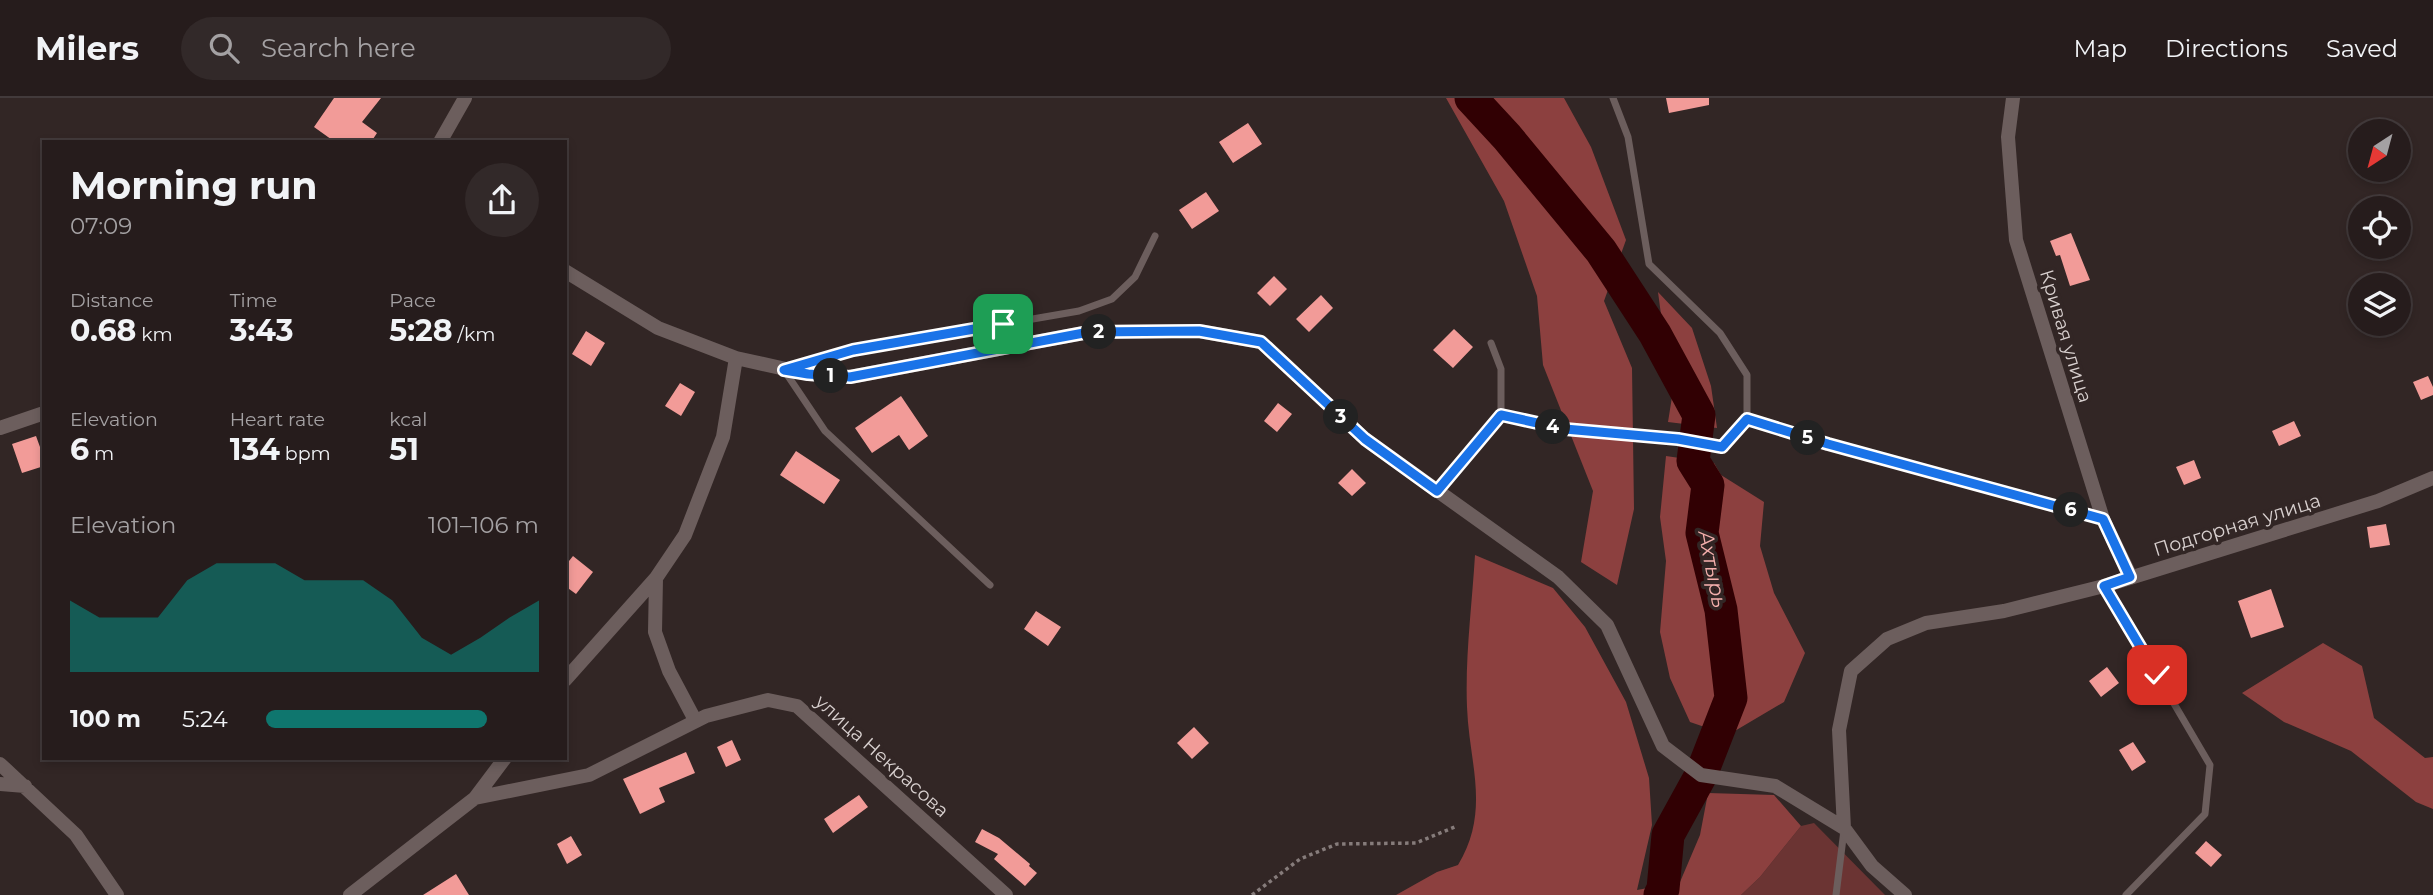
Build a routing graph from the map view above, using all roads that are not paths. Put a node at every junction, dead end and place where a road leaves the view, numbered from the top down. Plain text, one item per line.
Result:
1 (465, 98) edge
2 (1613, 98) edge
3 (2013, 98) edge
4 (441, 140) edge
5 (1155, 236) dead end
6 (567, 272) edge
7 (1491, 343) dead end
8 (736, 358) junction
9 (784, 370) junction
10 (42, 414) edge
11 (1747, 419) road end
12 (0, 428) edge
13 (2433, 478) edge
14 (1437, 491) junction
15 (2130, 577) junction
16 (656, 578) junction
17 (990, 585) dead end
18 (2104, 586) junction
19 (567, 678) edge
20 (695, 720) junction
21 (504, 760) edge
22 (0, 764) edge
23 (0, 784) edge
24 (25, 786) junction
25 (475, 798) junction
26 (1844, 828) junction
27 (117, 895) edge
28 (350, 895) edge
29 (1006, 895) edge
30 (1836, 895) edge
31 (1905, 895) edge
32 (2126, 895) edge

1 - 4 street
2 - 11 lane
3 - 15 street, Кривая улица
5 - 9 lane
6 - 8 street
7 - 14 lane
8 - 9 street
8 - 16 street
9 - 14 street
9 - 17 lane
10 - 12 street
13 - 15 street, Подгорная улица
14 - 26 street
15 - 18 street, Подгорная улица
16 - 19 street
16 - 20 street
18 - 26 street, Подгорная улица
18 - 32 lane
20 - 25 street, улица Некрасова
20 - 29 street, улица Некрасова
21 - 25 street, улица Некрасова
22 - 24 street
23 - 24 street
24 - 27 street
25 - 28 street, улица Некрасова
26 - 30 lane
26 - 31 street

